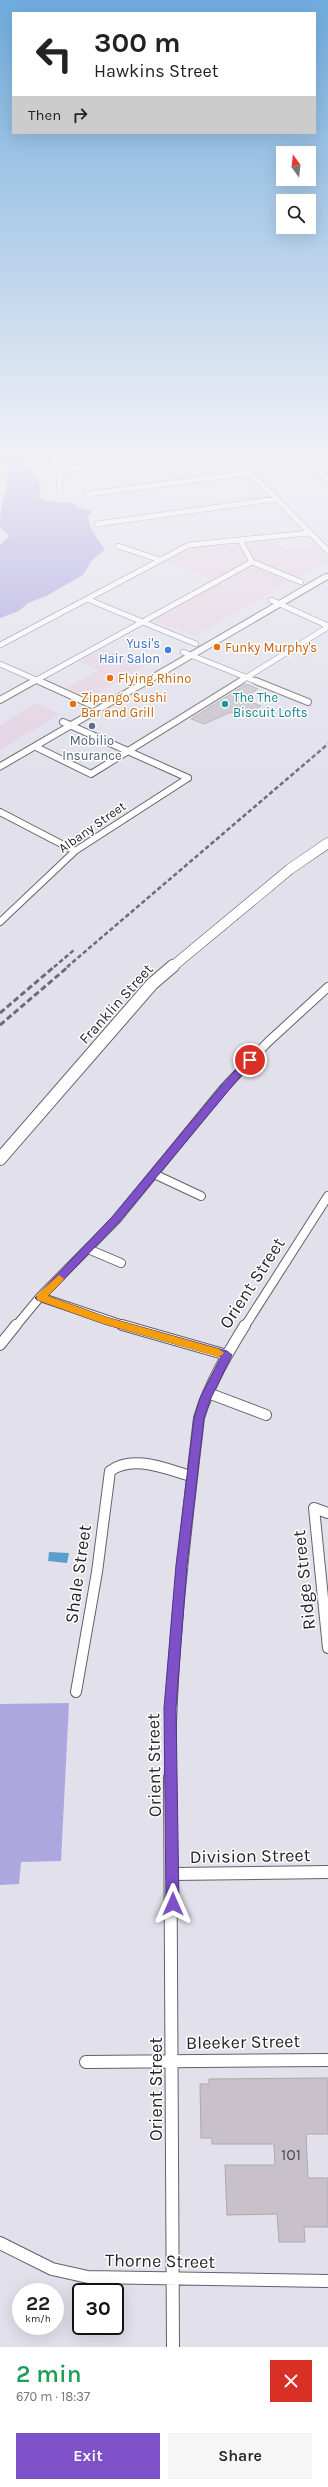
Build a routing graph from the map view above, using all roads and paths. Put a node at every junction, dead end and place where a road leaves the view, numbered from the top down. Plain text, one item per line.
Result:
1 (152, 565) edge
2 (247, 565) edge
3 (258, 565) edge
4 (328, 567) edge
5 (328, 576) edge
6 (302, 582) junction
7 (87, 600) junction
8 (271, 600) junction
9 (280, 604) junction
10 (142, 621) junction
11 (328, 626) edge
12 (196, 644) junction
13 (0, 645) edge
14 (183, 652) junction
15 (192, 656) junction
16 (0, 664) edge
17 (247, 678) junction
18 (38, 680) junction
19 (0, 700) edge
20 (308, 702) dead end
21 (92, 705) junction
22 (63, 722) junction
23 (72, 726) junction
24 (36, 747) junction
25 (128, 751) junction
26 (0, 757) edge
27 (0, 767) edge
28 (0, 812) edge
29 (328, 843) edge
30 (75, 851) junction
31 (0, 922) edge
32 (328, 987) edge
33 (0, 1159) edge
34 (154, 1174) junction
35 (201, 1196) dead end
36 (328, 1196) edge
37 (88, 1249) junction
38 (121, 1262) dead end
39 (40, 1298) junction
40 (0, 1345) edge
41 (227, 1355) junction
42 (208, 1393) junction
43 (266, 1415) dead end
44 (191, 1476) junction
45 (328, 1513) edge
46 (328, 1648) edge
47 (76, 1692) dead end
48 (328, 1872) edge
49 (172, 1874) junction
50 (328, 2060) edge
51 (173, 2061) junction
52 (86, 2062) dead end
53 (0, 2242) edge
54 (172, 2277) junction
55 (328, 2281) edge
56 (173, 2347) edge

1 - 7 street
2 - 10 street
3 - 6 street
4 - 6 main road
5 - 9 main road
6 - 8 main road
7 - 10 street
7 - 13 street
8 - 9 street
8 - 12 main road
9 - 11 street
9 - 15 main road
10 - 12 street
10 - 18 street
11 - 17 street
12 - 14 main road
14 - 15 street
14 - 21 main road
15 - 17 street
15 - 23 main road
16 - 18 street
17 - 20 street
17 - 25 street
18 - 19 street
18 - 21 street
21 - 22 main road
22 - 23 street
22 - 26 main road
23 - 24 main road
23 - 25 street
24 - 25 street
24 - 27 main road
25 - 30 street, Albany Street
28 - 30 street
29 - 33 main road, Franklin Street
30 - 31 street, Albany Street
32 - 34 street
34 - 35 street
34 - 37 street
36 - 41 street, Orient Street
37 - 38 street
37 - 39 street
39 - 40 street
39 - 41 street
41 - 42 street, Orient Street
42 - 43 street
42 - 44 street, Orient Street
44 - 47 street, Shale Street
44 - 49 street, Orient Street
45 - 46 street, Ridge Street
48 - 49 street, Division Street
49 - 51 street, Orient Street
50 - 51 street, Bleeker Street
51 - 52 street, Bleeker Street
51 - 54 street, Orient Street
53 - 54 street, Thorne Street
54 - 55 street, Thorne Street
54 - 56 street, Orient Street

